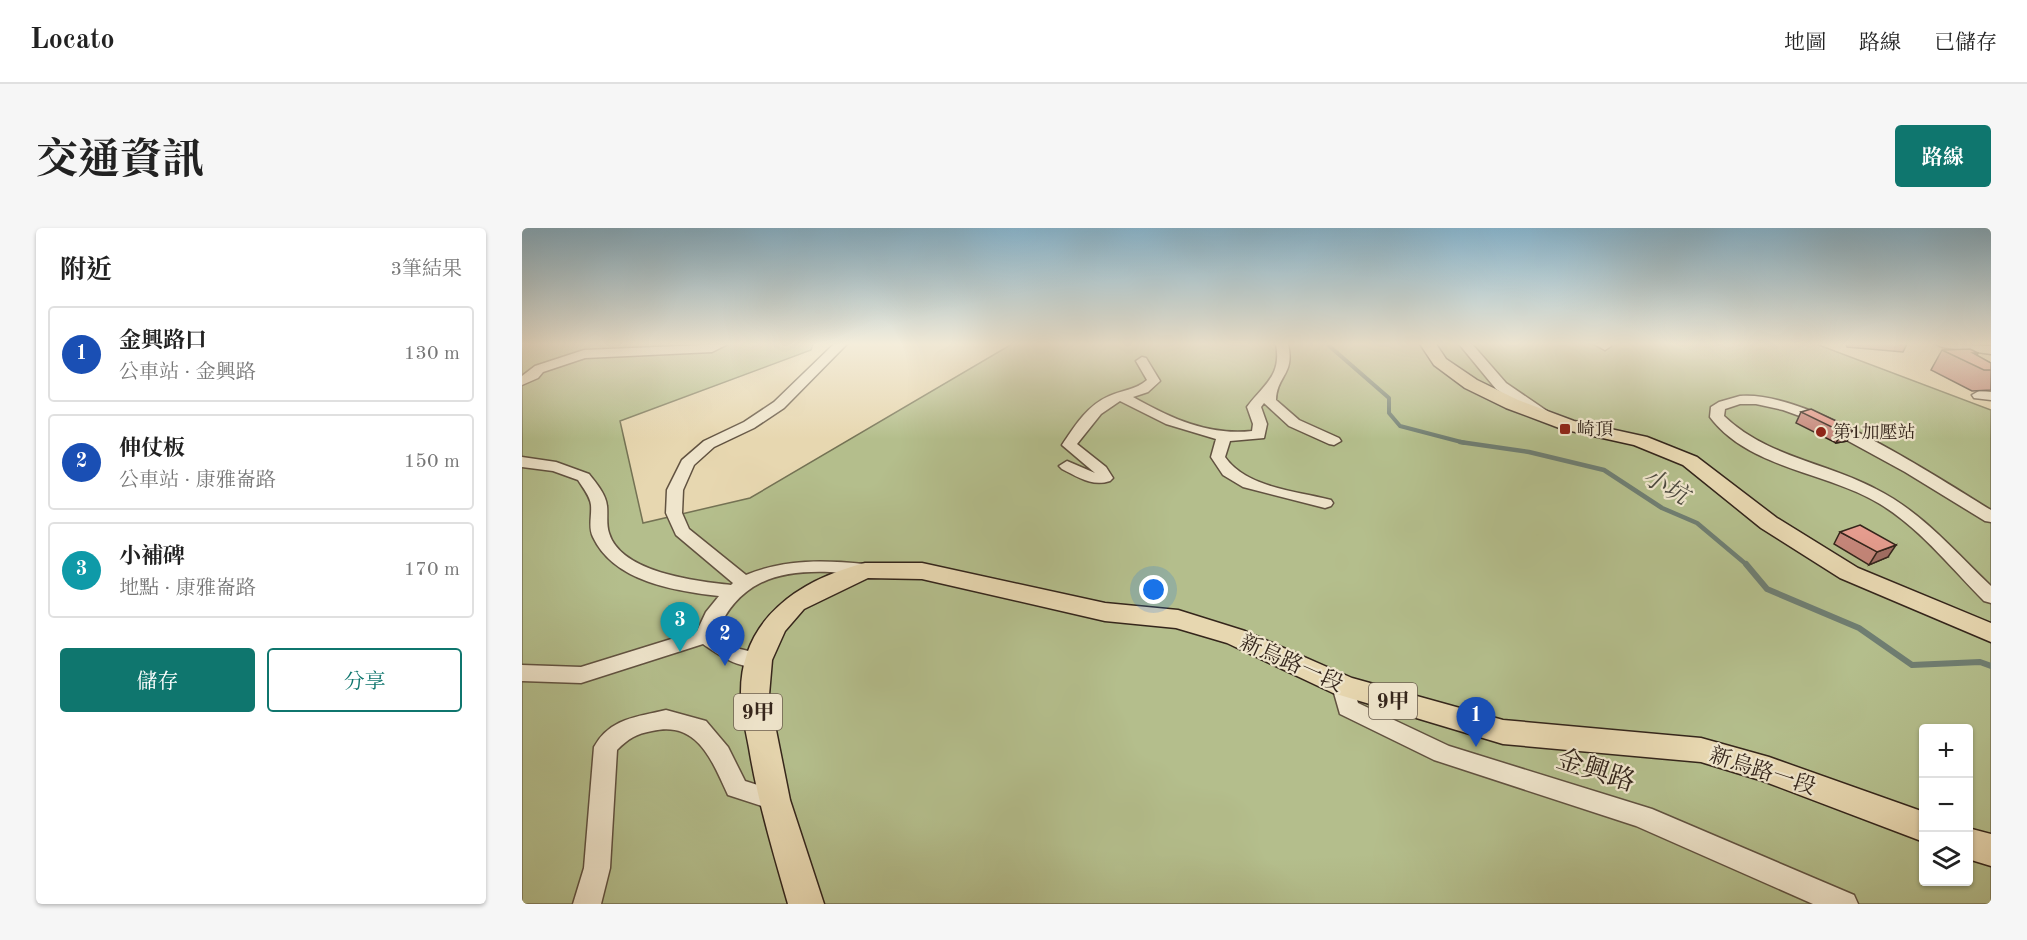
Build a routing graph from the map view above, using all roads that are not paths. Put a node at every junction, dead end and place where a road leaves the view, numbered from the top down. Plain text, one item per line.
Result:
1 (809, 376) edge
2 (1151, 376) edge
3 (1280, 376) edge
4 (1459, 376) edge
5 (1492, 376) edge
6 (1270, 388) junction
7 (1123, 397) junction
8 (1545, 416) junction
9 (1223, 438) junction
10 (1334, 441) dead end
11 (522, 462) edge
12 (1067, 466) dead end
13 (1325, 503) dead end
14 (1991, 517) edge
15 (865, 570) junction
16 (739, 587) junction
17 (1991, 597) edge
18 (1991, 633) edge
19 (705, 636) junction
20 (758, 660) junction
21 (522, 673) edge
22 (1343, 686) junction
23 (774, 800) junction
24 (1919, 825) edge
25 (1973, 845) edge
26 (1991, 850) edge
27 (587, 904) edge
28 (806, 904) edge
29 (1844, 904) edge

1 - 16 street
2 - 7 street
3 - 6 street
4 - 8 main road
5 - 8 street
6 - 9 street
6 - 10 street
7 - 9 street
7 - 12 street
8 - 18 main road
9 - 13 street
11 - 16 street
14 - 17 street
15 - 16 street
15 - 20 main road, 9甲
15 - 22 main road, 新烏路一段 / 9甲
16 - 19 street
19 - 20 street
19 - 21 street
20 - 23 main road, 9甲
22 - 24 main road, 新烏路一段 / 9甲
22 - 29 street, 金興路
23 - 27 street
23 - 28 main road, 9甲
25 - 26 main road

